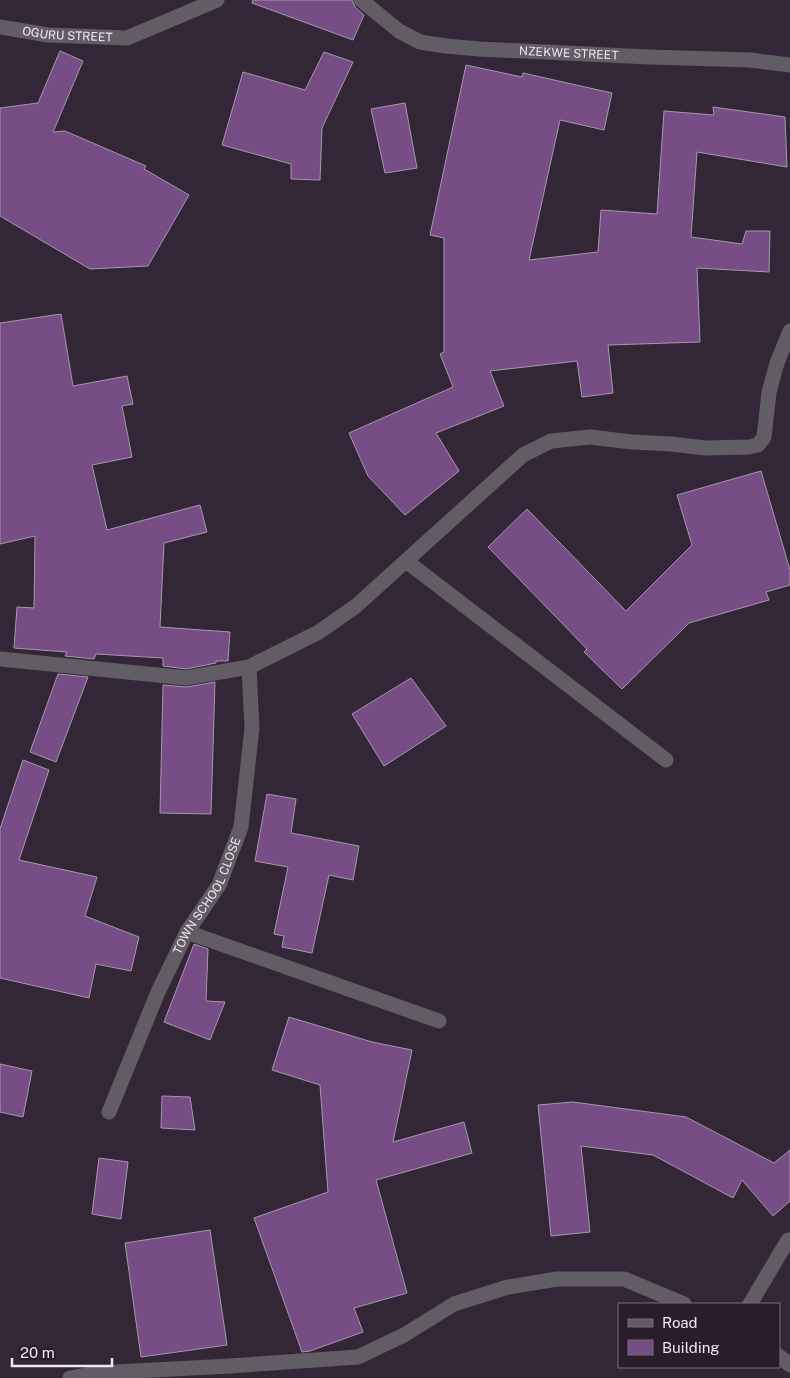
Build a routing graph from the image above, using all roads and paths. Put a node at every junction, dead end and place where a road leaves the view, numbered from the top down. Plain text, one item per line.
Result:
1 (217, 0) edge
2 (362, 0) edge
3 (0, 27) edge
4 (790, 65) edge
5 (790, 332) edge
6 (406, 561) junction
7 (0, 659) edge
8 (249, 667) junction
9 (666, 760) dead end
10 (187, 932) junction
11 (438, 1021) dead end
12 (109, 1112) dead end
13 (788, 1240) dead end
14 (682, 1303) edge
15 (751, 1303) edge
16 (780, 1357) edge
17 (790, 1365) edge
18 (70, 1378) edge

1 - 3 street, OGURU STREET
2 - 4 street, NZEKWE STREET
5 - 6 street
6 - 8 street
6 - 9 street
7 - 8 street
8 - 10 street, TOWN SCHOOL CLOSE
10 - 11 street
10 - 12 street, TOWN SCHOOL CLOSE
13 - 15 street
14 - 18 street
16 - 17 street

